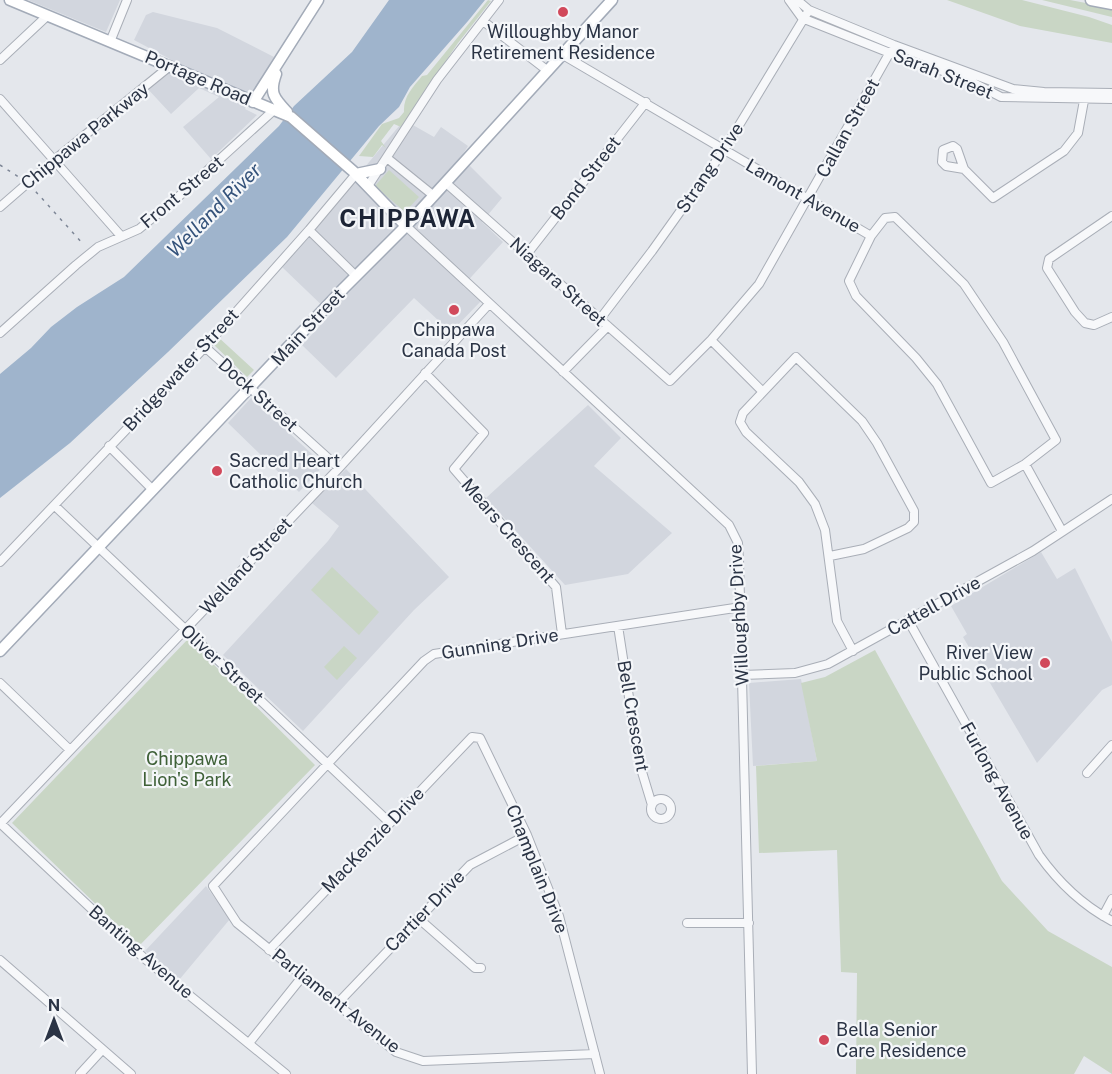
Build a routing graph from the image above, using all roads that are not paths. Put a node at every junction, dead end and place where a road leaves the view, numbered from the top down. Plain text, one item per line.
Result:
1 (10, 0) edge
2 (127, 0) edge
3 (318, 0) edge
4 (499, 0) edge
5 (612, 0) edge
6 (789, 0) edge
7 (797, 0) edge
8 (1091, 0) edge
9 (1112, 4) edge
10 (808, 10) junction
11 (47, 16) junction
12 (802, 18) junction
13 (483, 21) junction
14 (110, 42) junction
15 (892, 49) junction
16 (285, 51) junction
17 (563, 55) junction
18 (0, 60) edge
19 (170, 66) junction
20 (549, 71) junction
21 (1112, 93) edge
22 (1085, 95) junction
23 (0, 99) edge
24 (1112, 99) edge
25 (254, 102) junction
26 (646, 102) junction
27 (277, 107) junction
28 (724, 150) junction
29 (387, 158) junction
30 (53, 160) junction
31 (380, 168) junction
32 (964, 169) dead end
33 (355, 173) junction
34 (446, 183) junction
35 (368, 186) junction
36 (434, 196) junction
37 (807, 199) junction
38 (0, 207) edge
39 (1112, 216) edge
40 (406, 226) junction
41 (309, 230) junction
42 (121, 236) junction
43 (871, 236) junction
44 (527, 254) junction
45 (356, 276) junction
46 (489, 304) junction
47 (1112, 317) edge
48 (600, 319) junction
49 (608, 326) junction
50 (0, 333) edge
51 (711, 340) junction
52 (205, 347) junction
53 (563, 372) junction
54 (425, 373) junction
55 (670, 381) joint
56 (250, 388) junction
57 (763, 392) junction
58 (109, 446) junction
59 (1025, 464) junction
60 (339, 468) junction
61 (153, 490) junction
62 (1112, 499) edge
63 (55, 506) junction
64 (1062, 531) junction
65 (98, 548) junction
66 (830, 556) junction
67 (0, 562) edge
68 (741, 607) junction
69 (908, 620) junction
70 (618, 626) junction
71 (186, 630) junction
72 (562, 634) junction
73 (0, 651) edge
74 (853, 651) junction
75 (742, 675) junction
76 (0, 683) edge
77 (480, 738) joint
78 (1112, 745) edge
79 (70, 750) junction
80 (327, 764) junction
81 (1086, 773) dead end
82 (652, 805) dead end
83 (390, 823) junction
84 (0, 824) edge
85 (527, 835) junction
86 (213, 886) joint
87 (1112, 899) edge
88 (1103, 916) junction
89 (418, 918) junction
90 (1112, 921) edge
91 (687, 922) dead end
92 (749, 923) junction
93 (269, 950) junction
94 (0, 960) edge
95 (481, 968) dead end
96 (302, 977) junction
97 (336, 1005) junction
98 (249, 1043) junction
99 (102, 1050) junction
100 (595, 1054) junction
101 (80, 1074) edge
102 (130, 1074) edge
103 (286, 1074) edge
104 (600, 1074) edge
105 (752, 1074) edge

1 - 11 main road, Portage Road
2 - 14 street
3 - 16 main road
4 - 13 street
5 - 17 main road, Main Street
6 - 12 street
7 - 10 street, Sarah Street
8 - 9 main road
10 - 12 street, Strang Drive
10 - 15 street, Sarah Street
11 - 14 main road, Portage Road
11 - 18 street
12 - 15 street, Sarah Street
12 - 28 street, Strang Drive
13 - 20 street
13 - 29 street
14 - 19 main road, Portage Road
15 - 22 street, Sarah Street
15 - 37 street, Callan Street
16 - 25 main road
16 - 27 main road
17 - 20 main road, Main Street
17 - 26 street, Lamont Avenue
19 - 25 main road, Portage Road
19 - 30 street, Chippawa Parkway
20 - 34 main road, Main Street
21 - 22 street, Sarah Street
22 - 24 street, Sarah Street
22 - 32 street
23 - 30 street
25 - 27 main road, Portage Road
26 - 28 street, Lamont Avenue
26 - 44 street, Bond Street
27 - 33 main road, Portage Road
27 - 42 street, Front Street
28 - 37 street, Lamont Avenue
28 - 48 street, Strang Drive
29 - 31 street
29 - 36 street
30 - 38 street, Chippawa Parkway
30 - 42 street
31 - 33 main road
31 - 35 street
33 - 35 main road, Portage Road
33 - 41 street, Bridgewater Street
34 - 36 main road, Main Street
34 - 44 street, Niagara Street
35 - 40 main road, Portage Road
36 - 40 main road, Main Street
37 - 43 street, Lamont Avenue
37 - 51 street, Callan Street
39 - 47 street
40 - 45 main road, Main Street
40 - 46 street, Willoughby Drive
41 - 45 street
41 - 52 street, Bridgewater Street
42 - 50 street, Front Street
43 - 59 street, Lamont Avenue
43 - 59 street
44 - 48 street, Niagara Street
45 - 56 main road, Main Street
46 - 53 street, Willoughby Drive
46 - 54 street, Welland Street
48 - 49 street, Niagara Street
49 - 53 street
49 - 55 street, Niagara Street
51 - 55 street, Callan Street
51 - 57 street
52 - 56 street, Dock Street
52 - 58 street, Bridgewater Street
53 - 68 street, Willoughby Drive
54 - 60 street, Welland Street
54 - 72 street, Mears Crescent
56 - 60 street, Dock Street
56 - 61 main road, Main Street
57 - 66 street
57 - 66 street
58 - 61 street
58 - 63 street, Bridgewater Street
59 - 64 street
60 - 71 street, Welland Street
61 - 65 main road, Main Street
62 - 64 street, Cattell Drive
63 - 65 street, Oliver Street
63 - 67 street, Bridgewater Street
64 - 69 street, Cattell Drive
65 - 71 street, Oliver Street
65 - 73 main road, Main Street
66 - 74 street
68 - 70 street, Gunning Drive
68 - 75 street, Willoughby Drive
69 - 74 street, Cattell Drive
69 - 88 street, Furlong Avenue
70 - 72 street, Gunning Drive
70 - 82 street, Bell Crescent
71 - 79 street, Welland Street
71 - 80 street, Oliver Street
72 - 80 street, Gunning Drive
74 - 75 street, Cattell Drive
75 - 92 street, Willoughby Drive
76 - 79 street
77 - 83 street, MacKenzie Drive
77 - 85 street, Champlain Drive
78 - 81 street
79 - 84 street, Welland Street
80 - 83 street, Oliver Street
80 - 86 street, Gunning Drive
83 - 93 street, MacKenzie Drive
84 - 98 street, Banting Avenue
85 - 89 street, Cartier Drive
85 - 100 street, Champlain Drive
86 - 93 street, Parliament Avenue
87 - 88 street
88 - 90 street, Furlong Avenue
89 - 95 street
89 - 97 street, Cartier Drive
91 - 92 street
92 - 105 street, Willoughby Drive
93 - 96 street, Parliament Avenue
94 - 99 street
96 - 97 street, Parliament Avenue
96 - 98 street
97 - 100 street, Parliament Avenue
98 - 103 street, Banting Avenue
99 - 101 street
99 - 102 street
100 - 104 street, Champlain Drive

